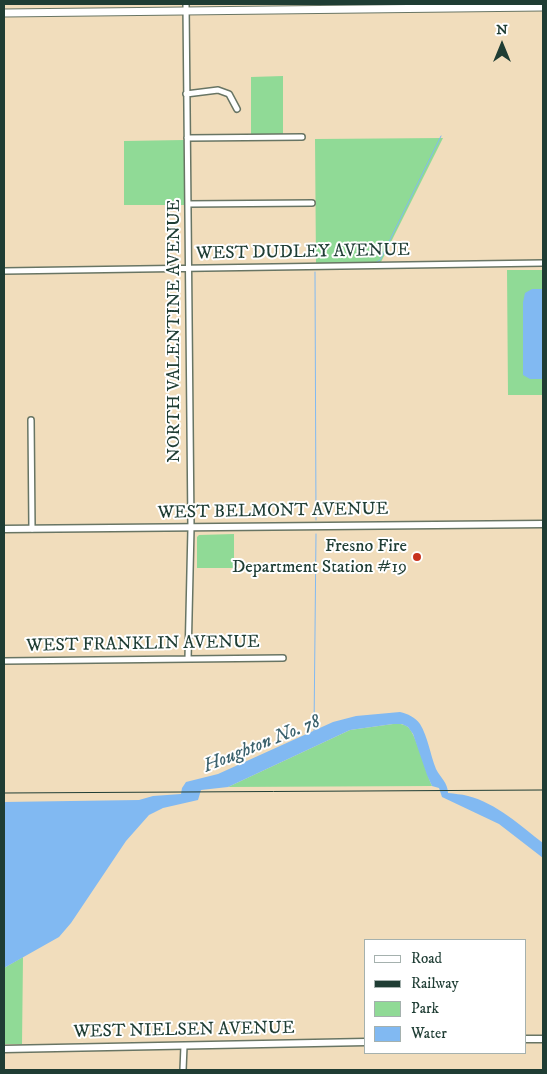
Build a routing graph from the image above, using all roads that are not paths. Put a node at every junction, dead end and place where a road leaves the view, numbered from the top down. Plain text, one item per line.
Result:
1 (186, 7) edge
2 (543, 7) edge
3 (4, 13) edge
4 (186, 94) junction
5 (237, 109) dead end
6 (302, 137) dead end
7 (187, 138) junction
8 (312, 203) dead end
9 (188, 204) junction
10 (543, 263) edge
11 (188, 269) junction
12 (4, 271) edge
13 (31, 420) dead end
14 (543, 524) edge
15 (190, 528) junction
16 (4, 529) edge
17 (32, 529) junction
18 (283, 658) dead end
19 (188, 659) junction
20 (4, 661) edge
21 (527, 1039) edge
22 (543, 1039) edge
23 (364, 1042) edge
24 (184, 1046) junction
25 (4, 1049) edge
26 (183, 1070) edge

1 - 2 main road
1 - 3 main road
1 - 4 street, NORTH VALENTINE AVENUE
4 - 5 street
4 - 7 street, NORTH VALENTINE AVENUE
6 - 7 street
7 - 9 street, NORTH VALENTINE AVENUE
8 - 9 street
9 - 11 street, NORTH VALENTINE AVENUE
10 - 11 street, WEST DUDLEY AVENUE
11 - 12 street, WEST DUDLEY AVENUE
11 - 15 street, NORTH VALENTINE AVENUE
13 - 17 street
14 - 15 street, WEST BELMONT AVENUE
15 - 17 street, WEST BELMONT AVENUE
15 - 19 street, NORTH VALENTINE AVENUE
16 - 17 street, WEST BELMONT AVENUE
18 - 19 street, WEST FRANKLIN AVENUE
19 - 20 street, WEST FRANKLIN AVENUE
21 - 22 street
23 - 24 street, WEST NIELSEN AVENUE
24 - 25 street, WEST NIELSEN AVENUE
24 - 26 street

